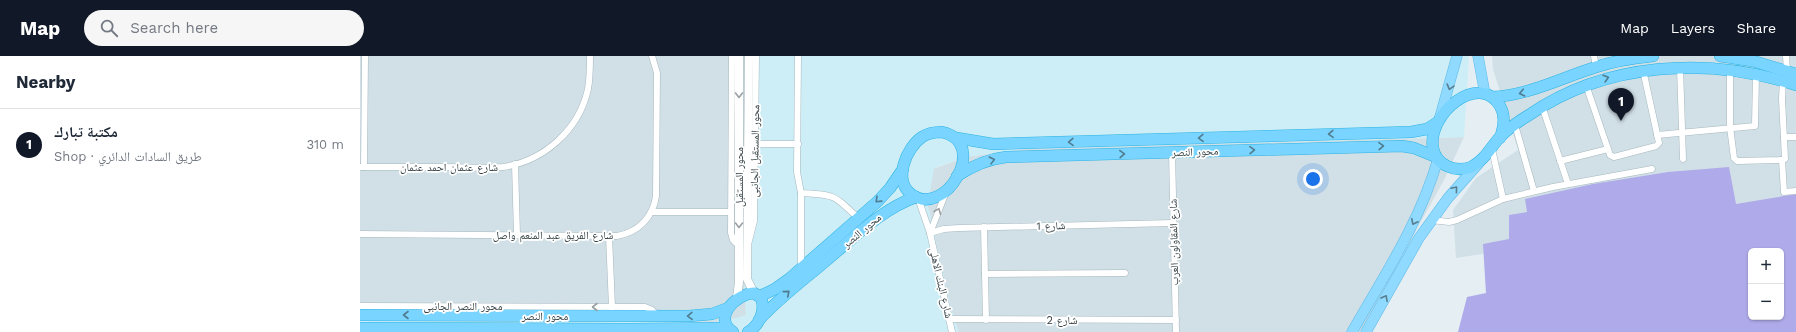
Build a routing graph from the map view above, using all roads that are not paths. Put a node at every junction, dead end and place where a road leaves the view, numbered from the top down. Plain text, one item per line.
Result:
1 (365, 56) edge
2 (590, 56) edge
3 (652, 56) edge
4 (732, 56) edge
5 (740, 56) edge
6 (749, 56) edge
7 (756, 56) edge
8 (798, 56) edge
9 (1457, 56) edge
10 (1478, 56) edge
11 (1653, 56) edge
12 (1720, 56) edge
13 (1786, 56) edge
14 (1595, 61) edge
15 (1680, 68) junction
16 (1644, 70) junction
17 (1730, 70) junction
18 (1756, 74) junction
19 (1789, 75) edge
20 (1550, 85) junction
21 (1586, 85) junction
22 (1796, 85) edge
23 (1489, 95) junction
24 (1557, 98) junction
25 (1542, 106) junction
26 (1439, 120) junction
27 (1515, 125) junction
28 (1730, 127) junction
29 (1682, 133) junction
30 (1657, 135) junction
31 (1784, 137) junction
32 (1796, 137) edge
33 (957, 138) junction
34 (1500, 138) junction
35 (755, 144) junction
36 (798, 144) junction
37 (1492, 149) junction
38 (1608, 149) junction
39 (1172, 152) junction
40 (752, 155) junction
41 (1437, 158) junction
42 (1482, 159) junction
43 (1683, 159) dead end
44 (1782, 160) junction
45 (1560, 161) junction
46 (515, 164) junction
47 (362, 167) edge
48 (1652, 168) dead end
49 (903, 169) junction
50 (957, 176) junction
51 (1568, 184) junction
52 (947, 190) junction
53 (1534, 191) junction
54 (1796, 191) edge
55 (801, 193) junction
56 (917, 197) junction
57 (1503, 199) junction
58 (652, 212) junction
59 (731, 212) junction
60 (858, 218) junction
61 (1431, 220) junction
62 (1173, 223) junction
63 (984, 227) junction
64 (930, 233) junction
65 (360, 234) edge
66 (517, 235) junction
67 (609, 236) junction
68 (739, 246) junction
69 (801, 268) junction
70 (1125, 273) dead end
71 (985, 274) junction
72 (757, 295) junction
73 (737, 298) junction
74 (360, 306) edge
75 (612, 307) junction
76 (728, 308) junction
77 (360, 315) edge
78 (436, 315) junction
79 (706, 315) junction
80 (659, 317) junction
81 (949, 319) junction
82 (986, 320) junction
83 (1176, 320) junction
84 (435, 327) junction
85 (360, 328) edge
86 (706, 328) junction
87 (753, 328) edge
88 (731, 331) edge
89 (952, 332) edge
90 (1176, 332) edge
91 (1352, 332) edge
92 (1366, 332) edge

1 - 47 street
2 - 46 street, شارع عثمان احمد عثمان
3 - 58 street
4 - 59 street, محور المستقبل الجانبى
5 -> 68 street, محور المستقبل
6 - 40 street, محور المستقبل
7 - 35 street, محور المستقبل الجانبى
8 - 36 street
9 -> 26 main road
10 - 23 main road
11 - 14 highway
12 - 19 highway
13 - 19 street
14 - 20 highway
15 - 16 highway
15 - 17 highway
15 - 29 street
21 -> 16 highway
16 - 30 street
17 - 18 highway
17 - 28 street
18 - 19 highway
18 - 28 street
19 - 22 highway
19 - 31 street
20 -> 23 highway
20 - 24 highway
21 - 24 highway
21 - 38 street
23 - 26 highway
23 - 34 highway
24 - 25 highway
25 - 27 highway
25 - 45 street
26 -> 33 highway, محور النصر
26 - 41 highway
27 - 34 highway
27 - 53 street
28 - 29 street
28 - 44 street
29 - 30 street
29 - 43 street
30 - 38 street
31 - 32 street
31 - 44 street
33 - 49 highway
33 - 50 highway
34 - 37 highway
35 - 36 street
35 - 40 street, محور المستقبل الجانبى
36 - 55 street
37 - 42 highway
37 - 57 street
38 - 45 street
39 -> 41 highway, محور النصر
50 -> 39 highway, محور النصر
39 - 62 street, شارع المقاولون العرب
40 - 72 street, محور المستقبل
41 - 42 highway
41 -> 91 main road
61 -> 42 main road
44 - 54 street
45 - 51 street
46 - 47 street, شارع عثمان احمد عثمان
46 - 66 street
48 - 51 street
49 - 56 highway
49 -> 60 highway, محور النصر
50 - 52 highway
51 - 53 street
52 - 56 highway
64 -> 52 street, شارع البنك الاهلى
53 - 57 street
55 - 60 street
55 - 69 street
56 - 64 street, شارع البنك الاهلى
87 -> 56 highway, محور النصر
57 - 61 street
58 - 59 street
58 - 67 street, شارع الفريق عبد المنعم واصل
59 - 68 street, محور المستقبل الجانبى
60 - 69 highway, محور النصر
92 -> 61 main road
62 - 63 street, شارع 1
62 - 83 street, شارع المقاولون العرب
63 - 64 street, شارع 1
63 - 71 street
64 - 81 street, شارع البنك الاهلى
65 - 66 street, شارع الفريق عبد المنعم واصل
66 - 67 street, شارع الفريق عبد المنعم واصل
67 - 75 street
68 - 73 street, محور المستقبل
69 - 72 highway, محور النصر
70 - 71 street
71 - 82 street
72 - 73 highway, محور النصر
72 - 87 highway
73 - 76 highway
75 -> 74 street, محور النصر الجانبى
75 - 80 street, محور النصر الجانبى
76 - 79 highway, محور النصر
76 - 88 highway
78 -> 77 highway, محور النصر
78 - 80 highway, محور النصر
78 - 84 highway
79 -> 80 highway, محور النصر
79 - 86 highway
81 - 82 street, شارع 2
81 - 89 street, شارع البنك الاهلى
82 - 83 street, شارع 2
83 - 90 street, شارع المقاولون العرب
84 - 85 highway, محور النصر
84 - 86 highway, محور النصر
86 - 88 highway, محور النصر

